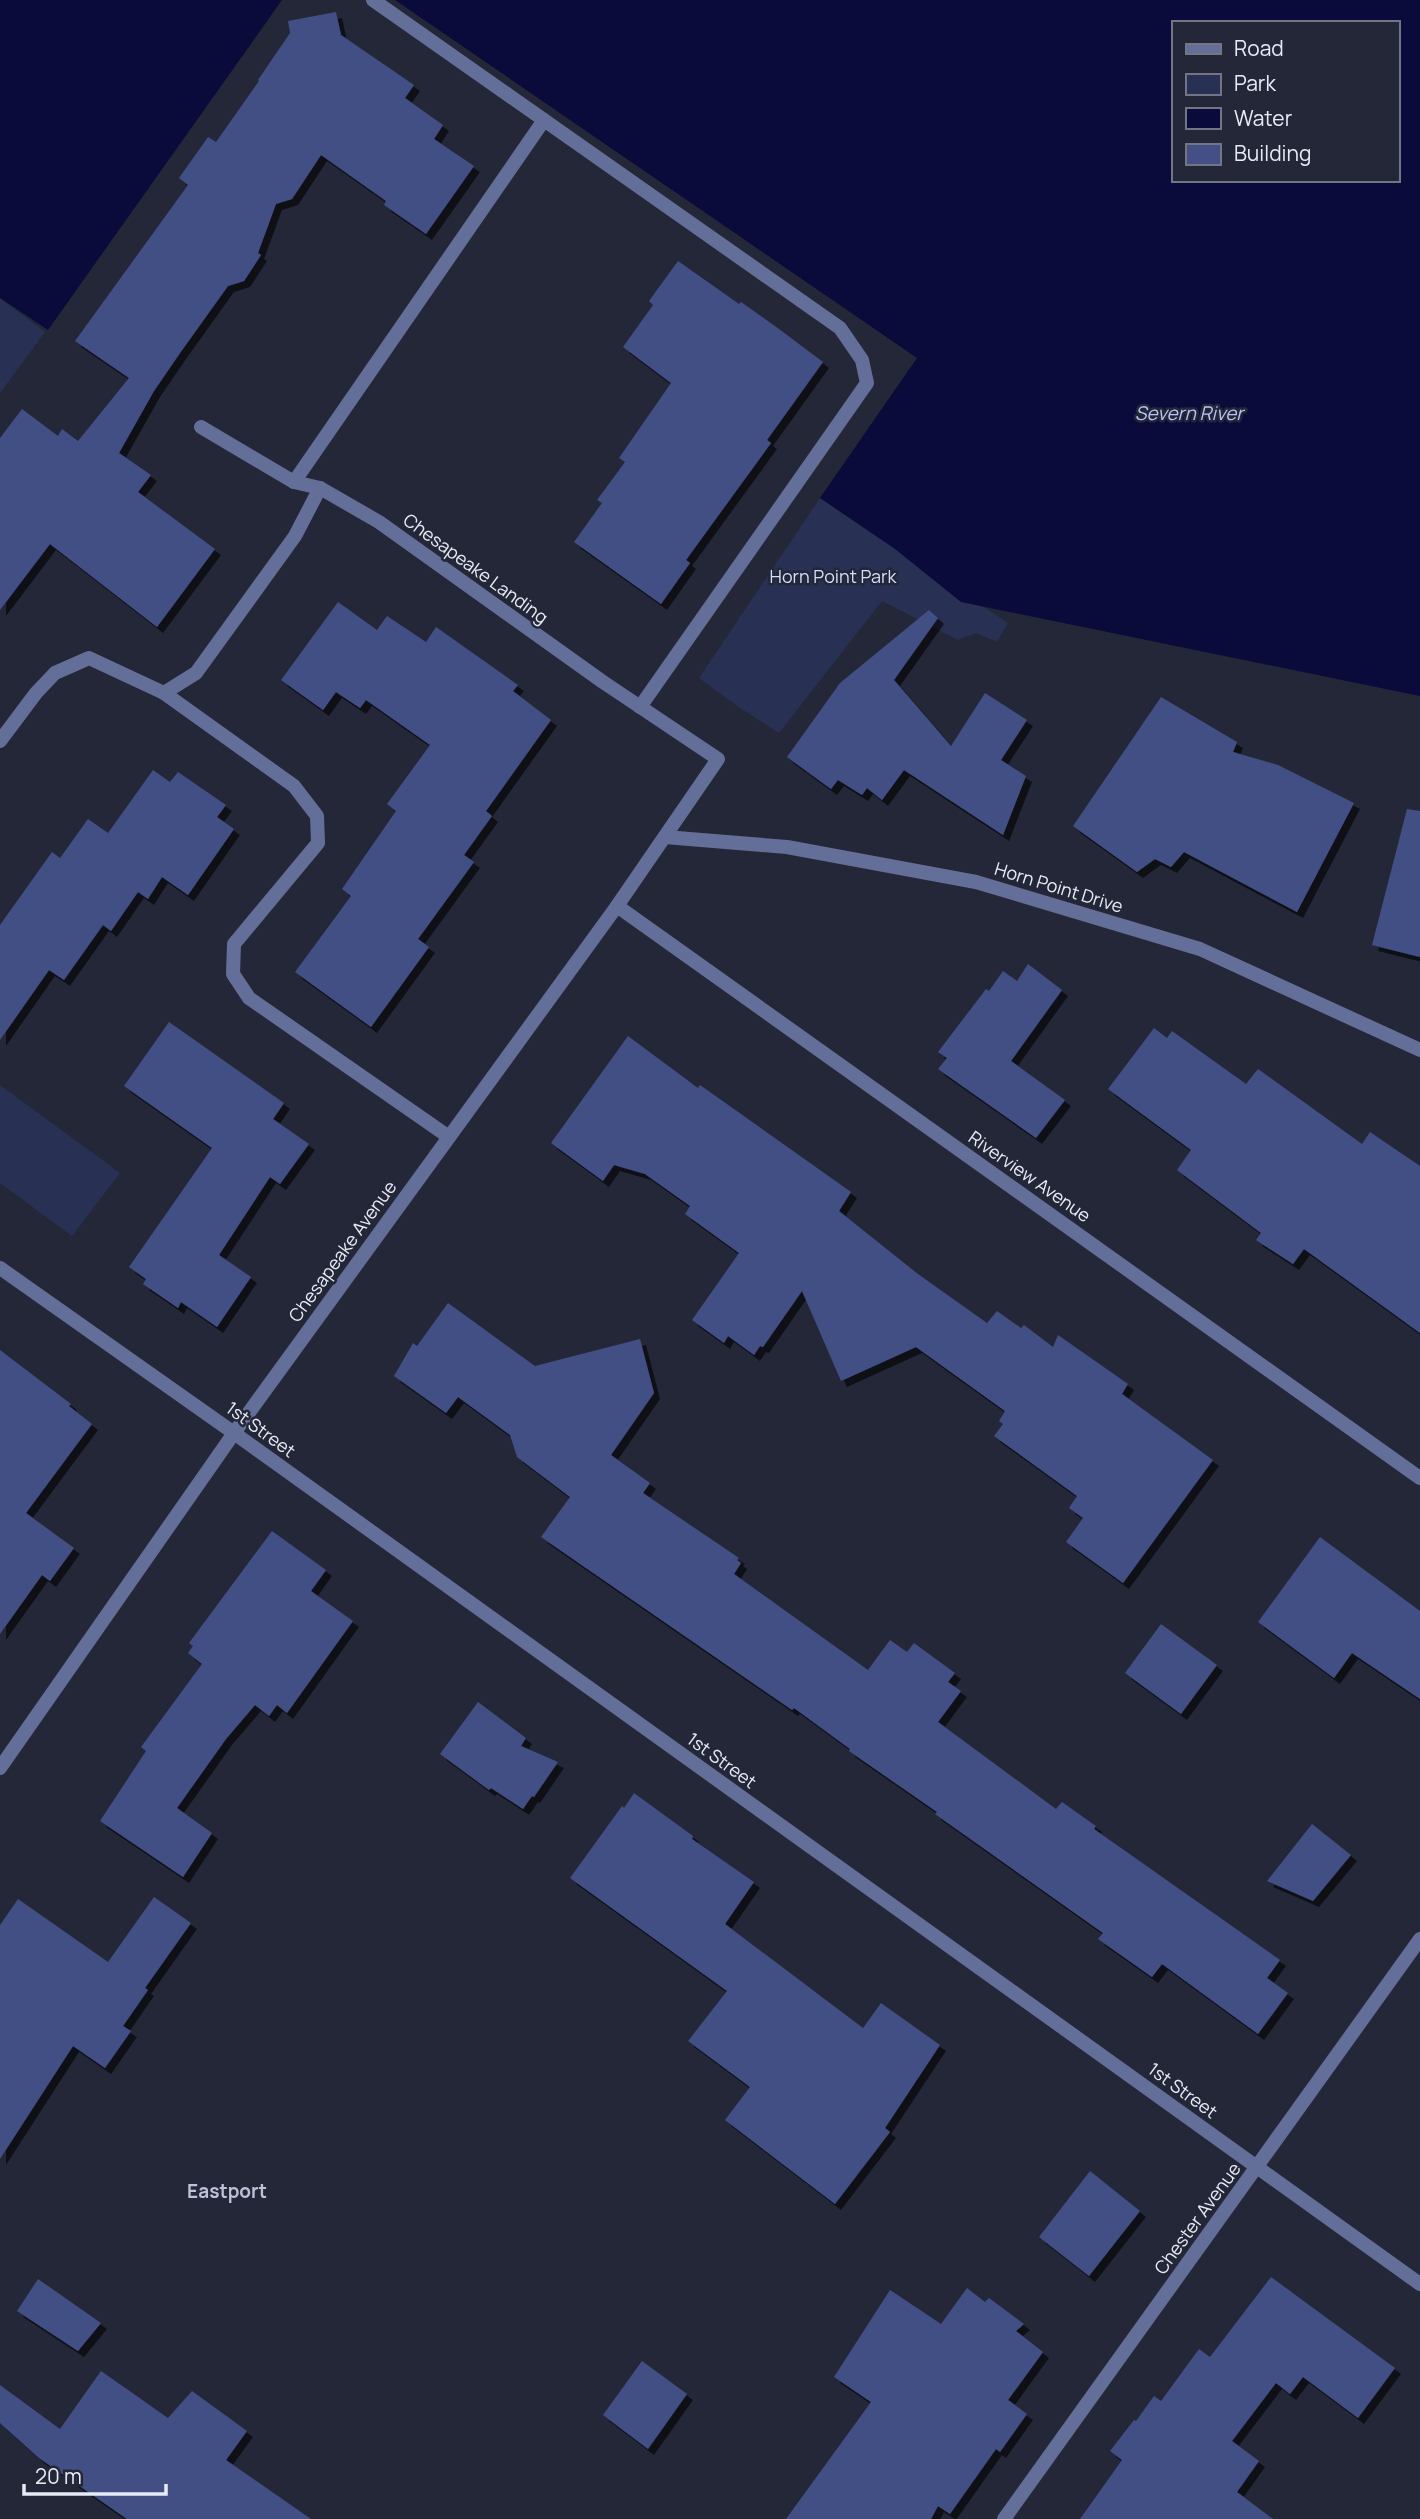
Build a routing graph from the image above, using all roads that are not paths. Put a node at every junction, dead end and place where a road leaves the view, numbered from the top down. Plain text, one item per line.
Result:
1 (373, 0) edge
2 (544, 120) junction
3 (201, 427) dead end
4 (294, 482) junction
5 (320, 488) junction
6 (164, 693) junction
7 (640, 707) junction
8 (0, 741) edge
9 (718, 759) joint
10 (666, 837) junction
11 (617, 906) junction
12 (1420, 1050) edge
13 (449, 1138) junction
14 (0, 1268) edge
15 (234, 1433) junction
16 (1420, 1478) edge
17 (0, 1768) edge
18 (1420, 1939) edge
19 (1257, 2167) junction
20 (1420, 2284) edge
21 (1004, 2519) edge

1 - 2 street
2 - 4 street
2 - 7 street
3 - 4 street, Chesapeake Landing
4 - 5 street, Chesapeake Landing
5 - 6 street
5 - 7 street, Chesapeake Landing
6 - 8 street
6 - 13 street
7 - 9 street, Chesapeake Landing
9 - 10 street, Chesapeake Avenue
10 - 11 street, Chesapeake Avenue
10 - 12 street, Horn Point Drive
11 - 13 street, Chesapeake Avenue
11 - 16 street, Riverview Avenue
13 - 15 street, Chesapeake Avenue
14 - 15 street, 1st Street
15 - 17 street, Chesapeake Avenue
15 - 19 street, 1st Street
18 - 19 street, Chester Avenue
19 - 20 street, 1st Street
19 - 21 street, Chester Avenue

